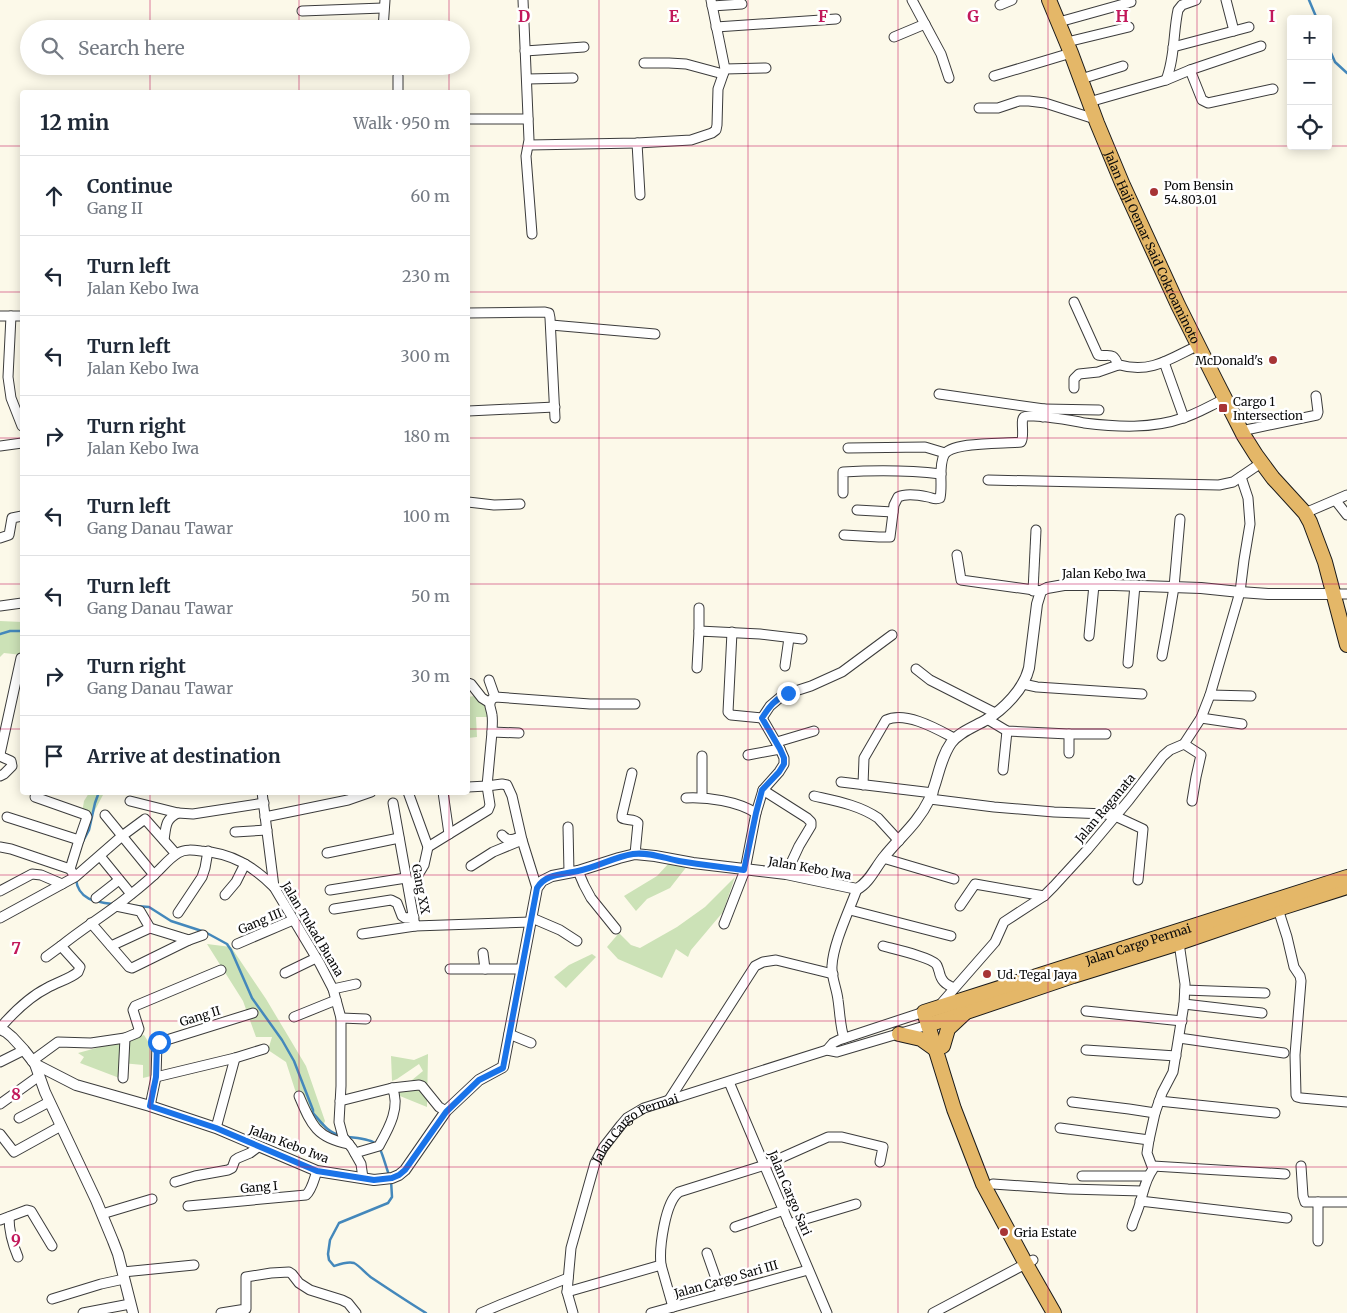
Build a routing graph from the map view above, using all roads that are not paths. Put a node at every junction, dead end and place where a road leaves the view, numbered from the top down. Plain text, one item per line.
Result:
1 (523, 0) edge
2 (912, 0) edge
3 (1012, 0) edge
4 (1049, 0) edge
5 (1196, 0) edge
6 (1226, 0) edge
7 (1131, 2) dead end
8 (711, 3) edge
9 (384, 4) edge
10 (742, 4) dead end
11 (1000, 5) dead end
12 (302, 11) dead end
13 (836, 19) dead end
14 (383, 20) edge
15 (1059, 22) junction
16 (925, 24) junction
17 (716, 26) junction
18 (1129, 27) dead end
19 (1249, 27) dead end
20 (1234, 30) junction
21 (894, 37) dead end
22 (1261, 46) dead end
23 (584, 47) dead end
24 (1069, 47) junction
25 (1173, 47) junction
26 (525, 51) junction
27 (644, 64) dead end
28 (1123, 66) dead end
29 (766, 68) dead end
30 (1190, 70) junction
31 (724, 71) junction
32 (398, 76) dead end
33 (994, 76) dead end
34 (527, 78) junction
35 (573, 78) dead end
36 (949, 78) dead end
37 (1081, 79) junction
38 (1166, 80) junction
39 (1273, 89) dead end
40 (398, 90) edge
41 (1089, 102) junction
42 (979, 108) dead end
43 (470, 119) edge
44 (528, 119) junction
45 (1096, 119) junction
46 (637, 143) junction
47 (529, 145) junction
48 (640, 196) dead end
49 (532, 234) dead end
50 (1074, 302) dead end
51 (470, 312) edge
52 (0, 316) edge
53 (11, 316) junction
54 (20, 316) edge
55 (551, 325) junction
56 (655, 334) dead end
57 (1199, 345) junction
58 (1164, 362) junction
59 (1118, 365) junction
60 (1074, 388) dead end
61 (939, 394) dead end
62 (1316, 396) dead end
63 (1225, 399) junction
64 (555, 407) junction
65 (1099, 410) dead end
66 (470, 411) edge
67 (1043, 413) junction
68 (20, 417) edge
69 (555, 418) dead end
70 (1184, 418) junction
71 (1241, 431) junction
72 (20, 443) edge
73 (0, 446) edge
74 (848, 448) dead end
75 (945, 453) junction
76 (1261, 462) junction
77 (941, 474) junction
78 (1241, 477) junction
79 (988, 480) dead end
80 (843, 494) dead end
81 (1347, 495) edge
82 (1336, 501) junction
83 (470, 502) edge
84 (520, 504) dead end
85 (857, 510) dead end
86 (893, 512) junction
87 (1305, 513) junction
88 (1347, 515) edge
89 (20, 516) edge
90 (1180, 519) dead end
91 (1036, 530) dead end
92 (844, 535) dead end
93 (0, 538) edge
94 (957, 555) dead end
95 (1094, 585) junction
96 (1135, 585) junction
97 (1174, 587) junction
98 (1037, 591) junction
99 (1240, 592) junction
100 (1340, 594) edge
101 (20, 603) edge
102 (0, 606) edge
103 (699, 608) dead end
104 (699, 631) junction
105 (732, 632) junction
106 (892, 635) dead end
107 (1089, 636) dead end
108 (789, 638) junction
109 (802, 639) dead end
110 (1347, 645) edge
111 (1162, 656) dead end
112 (1128, 663) dead end
113 (785, 666) dead end
114 (697, 668) dead end
115 (20, 669) edge
116 (916, 670) dead end
117 (489, 680) dead end
118 (470, 684) edge
119 (1022, 684) junction
120 (1142, 694) dead end
121 (1210, 695) junction
122 (1251, 696) dead end
123 (492, 700) junction
124 (635, 704) dead end
125 (991, 716) junction
126 (762, 718) junction
127 (1201, 718) junction
128 (1242, 724) dead end
129 (1007, 730) junction
130 (814, 731) dead end
131 (492, 732) junction
132 (519, 733) dead end
133 (1069, 734) junction
134 (1106, 734) dead end
135 (954, 738) junction
136 (1184, 744) junction
137 (779, 746) junction
138 (1069, 753) dead end
139 (748, 755) dead end
140 (702, 756) dead end
141 (1003, 770) dead end
142 (632, 772) dead end
143 (0, 776) edge
144 (841, 782) dead end
145 (863, 785) junction
146 (487, 786) junction
147 (470, 787) edge
148 (762, 790) junction
149 (263, 795) edge
150 (362, 795) edge
151 (409, 795) edge
152 (443, 795) edge
153 (814, 796) dead end
154 (931, 796) junction
155 (35, 797) dead end
156 (686, 798) dead end
157 (702, 798) junction
158 (1192, 801) dead end
159 (264, 803) junction
160 (393, 803) dead end
161 (178, 813) junction
162 (756, 813) junction
163 (106, 815) dead end
164 (1115, 816) junction
165 (7, 818) dead end
166 (265, 818) junction
167 (146, 821) junction
168 (568, 827) dead end
169 (267, 830) junction
170 (235, 832) dead end
171 (449, 834) junction
172 (502, 835) dead end
173 (122, 836) junction
174 (399, 838) junction
175 (522, 838) junction
176 (78, 840) junction
177 (164, 840) junction
178 (899, 841) junction
179 (0, 847) edge
180 (428, 847) junction
181 (208, 851) junction
182 (327, 853) dead end
183 (176, 854) junction
184 (635, 854) junction
185 (100, 856) junction
186 (883, 858) junction
187 (245, 864) junction
188 (471, 866) dead end
189 (744, 870) junction
190 (573, 872) junction
191 (74, 874) junction
192 (786, 874) junction
193 (154, 875) junction
194 (1347, 877) edge
195 (406, 878) junction
196 (954, 879) dead end
197 (119, 880) junction
198 (1138, 880) dead end
199 (62, 884) junction
200 (274, 887) junction
201 (1347, 887) edge
202 (537, 888) junction
203 (857, 889) junction
204 (0, 890) edge
205 (330, 890) dead end
206 (409, 890) junction
207 (131, 894) junction
208 (225, 895) dead end
209 (1044, 896) junction
210 (96, 898) dead end
211 (117, 905) junction
212 (960, 906) dead end
213 (334, 909) dead end
214 (1278, 909) junction
215 (850, 910) junction
216 (178, 912) dead end
217 (0, 918) edge
218 (293, 920) junction
219 (531, 920) junction
220 (415, 921) junction
221 (91, 923) junction
222 (724, 924) dead end
223 (150, 928) junction
224 (616, 929) dead end
225 (362, 934) dead end
226 (203, 935) dead end
227 (951, 936) dead end
228 (189, 940) junction
229 (577, 941) dead end
230 (237, 944) dead end
231 (1179, 944) junction
232 (61, 946) junction
233 (111, 946) junction
234 (883, 946) dead end
235 (483, 953) dead end
236 (46, 957) dead end
237 (316, 958) junction
238 (450, 969) dead end
239 (484, 969) junction
240 (522, 969) junction
241 (221, 970) dead end
242 (285, 973) dead end
243 (832, 974) junction
244 (356, 984) dead end
245 (954, 988) junction
246 (334, 989) junction
247 (1185, 990) junction
248 (1265, 993) dead end
249 (336, 1000) junction
250 (1184, 1004) junction
251 (970, 1010) junction
252 (1086, 1011) dead end
253 (253, 1013) dead end
254 (1262, 1013) dead end
255 (932, 1015) junction
256 (294, 1017) dead end
257 (341, 1018) junction
258 (366, 1018) dead end
259 (1182, 1021) junction
260 (1, 1026) edge
261 (872, 1029) junction
262 (510, 1034) junction
263 (899, 1034) junction
264 (125, 1038) junction
265 (844, 1038) junction
266 (1180, 1038) junction
267 (874, 1040) junction
268 (531, 1043) dead end
269 (939, 1047) junction
270 (264, 1049) dead end
271 (24, 1050) junction
272 (827, 1050) junction
273 (1086, 1050) dead end
274 (1284, 1053) dead end
275 (1176, 1056) junction
276 (235, 1058) junction
277 (0, 1062) edge
278 (33, 1062) junction
279 (54, 1074) junction
280 (156, 1077) junction
281 (123, 1078) dead end
282 (41, 1080) junction
283 (729, 1082) junction
284 (392, 1088) junction
285 (299, 1096) dead end
286 (669, 1100) junction
287 (340, 1101) junction
288 (1159, 1101) junction
289 (49, 1102) junction
290 (1072, 1102) dead end
291 (1347, 1102) edge
292 (0, 1104) edge
293 (150, 1106) junction
294 (446, 1112) junction
295 (1155, 1113) junction
296 (1275, 1114) dead end
297 (20, 1118) dead end
298 (61, 1126) junction
299 (216, 1128) junction
300 (1060, 1128) dead end
301 (0, 1134) edge
302 (1149, 1140) junction
303 (346, 1141) junction
304 (258, 1147) junction
305 (355, 1153) junction
306 (880, 1162) dead end
307 (765, 1165) junction
308 (1153, 1166) junction
309 (1301, 1166) dead end
310 (317, 1171) junction
311 (1285, 1174) dead end
312 (1082, 1176) dead end
313 (1148, 1176) junction
314 (369, 1179) junction
315 (175, 1182) dead end
316 (993, 1184) junction
317 (1142, 1191) junction
318 (152, 1199) dead end
319 (1140, 1201) junction
320 (1318, 1202) junction
321 (1347, 1202) edge
322 (856, 1204) dead end
323 (188, 1206) dead end
324 (784, 1210) junction
325 (102, 1214) junction
326 (4, 1218) edge
327 (1287, 1218) dead end
328 (789, 1224) junction
329 (1132, 1226) dead end
330 (735, 1227) dead end
331 (1318, 1241) dead end
332 (52, 1246) dead end
333 (707, 1253) dead end
334 (18, 1257) dead end
335 (1030, 1262) junction
336 (194, 1265) dead end
337 (661, 1265) junction
338 (808, 1270) junction
339 (123, 1275) junction
340 (568, 1278) junction
341 (567, 1292) junction
342 (721, 1293) junction
343 (52, 1299) dead end
344 (673, 1307) junction
345 (131, 1309) edge
346 (83, 1313) edge
347 (221, 1313) edge
348 (356, 1313) edge
349 (481, 1313) edge
350 (573, 1313) edge
351 (651, 1313) edge
352 (827, 1313) edge
353 (933, 1313) edge
354 (1054, 1313) edge
355 (1063, 1313) edge

1 - 26 street
2 - 16 street
3 - 11 street
4 - 15 highway, Jalan Haji Oemar Said Cokroaminoto
5 - 25 street
6 - 20 street
7 - 15 street
8 - 10 street
8 - 17 street
9 - 12 street
9 - 14 street
13 - 17 street
15 - 24 highway, Jalan Haji Oemar Said Cokroaminoto
16 - 21 street
16 - 36 street
17 - 31 street
18 - 24 street
19 - 20 street
20 - 25 street
22 - 30 street
23 - 26 street
24 - 33 street
24 - 37 highway, Jalan Haji Oemar Said Cokroaminoto
25 - 38 street
26 - 34 street
27 - 31 street
28 - 37 street
29 - 31 street
30 - 38 street
30 - 39 street
31 - 46 street
32 - 40 street
34 - 35 street
34 - 44 street
37 - 41 highway, Jalan Haji Oemar Said Cokroaminoto
38 - 41 street
41 - 45 highway, Jalan Haji Oemar Said Cokroaminoto
42 - 45 street
43 - 44 street
44 - 47 street
45 - 57 highway, Jalan Haji Oemar Said Cokroaminoto
46 - 47 street
46 - 48 street
47 - 49 street
50 - 59 street
51 - 55 street
52 - 53 street
53 - 54 street
53 - 68 street
55 - 56 street
55 - 64 street
57 - 58 street
57 - 63 highway, Jalan Haji Oemar Said Cokroaminoto
58 - 59 street
58 - 70 street
59 - 60 street
61 - 67 street
62 - 71 street
63 - 70 street
63 - 71 highway, Jalan Haji Oemar Said Cokroaminoto
64 - 66 street
64 - 69 street
65 - 67 street
67 - 70 street
67 - 75 street
71 - 76 highway, Jalan Haji Oemar Said Cokroaminoto
72 - 73 street
74 - 75 street
75 - 77 street
76 - 78 street
76 - 87 highway, Jalan Haji Oemar Said Cokroaminoto
77 - 80 street
77 - 86 street
78 - 79 street
78 - 99 street, Jalan Raganata
81 - 82 street
82 - 87 street
82 - 88 street
83 - 84 street
85 - 86 street
86 - 92 street
87 - 100 highway, Jalan Haji Oemar Said Cokroaminoto
89 - 93 street
90 - 97 street
91 - 98 street
94 - 98 street
95 - 96 street, Jalan Kebo Iwa
95 - 98 street, Jalan Kebo Iwa
95 - 107 street
96 - 97 street, Jalan Kebo Iwa
96 - 112 street
97 - 99 street, Jalan Kebo Iwa
97 - 111 street
98 - 119 street
99 - 100 street, Jalan Kebo Iwa
99 - 121 street, Jalan Raganata
100 - 110 highway, Jalan Haji Oemar Said Cokroaminoto
101 - 102 street
103 - 104 street
104 - 105 street
104 - 114 street
105 - 108 street
105 - 126 street
106 - 126 street
108 - 109 street
108 - 113 street
115 - 143 street
116 - 125 street
117 - 123 street
118 - 123 street
119 - 120 street
119 - 125 street
121 - 122 street
121 - 127 street, Jalan Raganata
123 - 124 street
123 - 131 street
125 - 129 street
125 - 135 street
126 - 137 street
127 - 128 street
127 - 136 street, Jalan Raganata
129 - 133 street
129 - 141 street
130 - 137 street
131 - 132 street
131 - 146 street
133 - 134 street
133 - 138 street
135 - 145 street
135 - 154 street, Jalan Kebo Iwa
136 - 158 street
136 - 164 street, Jalan Raganata
137 - 139 street
137 - 148 street
140 - 157 street
142 - 184 street
144 - 145 street
145 - 154 street
146 - 147 street
146 - 171 street
146 - 175 street
148 - 162 street
148 - 192 street
149 - 159 street
150 - 166 street
151 - 180 street
152 - 171 street
153 - 178 street
154 - 164 street
154 - 178 street, Jalan Kebo Iwa
155 - 176 street
156 - 157 street
157 - 162 street
159 - 161 street
159 - 166 street
160 - 174 street, Gang XX
161 - 167 street
161 - 177 street
162 - 189 street
163 - 173 street
164 - 198 street
164 - 209 street, Jalan Raganata
165 - 176 street
166 - 169 street
167 - 173 street
167 - 177 street
168 - 190 street
169 - 170 street
169 - 200 street
171 - 180 street
172 - 175 street
173 - 185 street
173 - 193 street
174 - 182 street
174 - 195 street, Gang XX
175 - 188 street
175 - 202 street
176 - 191 street
177 - 183 street
178 - 186 street, Jalan Kebo Iwa
179 - 191 street
180 - 206 street
181 - 183 street, Jalan Tukad Buana
181 - 187 street, Jalan Tukad Buana
181 - 216 street
183 - 193 street
184 - 189 street, Jalan Kebo Iwa
184 - 190 street, Jalan Kebo Iwa
185 - 191 street
185 - 197 street
186 - 196 street
186 - 203 street, Jalan Kebo Iwa
187 - 200 street, Jalan Tukad Buana
187 - 208 street
189 - 192 street, Jalan Kebo Iwa
189 - 222 street
190 - 202 street, Jalan Kebo Iwa
190 - 224 street
191 - 199 street
192 - 203 street, Jalan Kebo Iwa
193 - 207 street
194 - 255 highway, Jalan Cargo Permai
195 - 205 street
195 - 206 street, Gang XX
197 - 207 street
197 - 210 street
199 - 204 street
199 - 217 street
200 - 218 street, Jalan Tukad Buana
201 - 214 highway, Jalan Cargo Permai
202 - 219 street, Jalan Kebo Iwa
203 - 215 street
206 - 220 street, Gang XX
207 - 211 street
209 - 212 street
209 - 245 street, Jalan Raganata
211 - 221 street
211 - 223 street
213 - 220 street
214 - 231 highway, Jalan Cargo Permai
214 - 291 street
215 - 227 street
215 - 243 street
218 - 230 street, Gang III
218 - 237 street, Jalan Tukad Buana
219 - 220 street, Gang XX
219 - 229 street
219 - 240 street, Jalan Kebo Iwa
220 - 225 street
221 - 232 street
221 - 233 street
223 - 228 street
223 - 233 street
226 - 228 street
228 - 233 street
231 - 247 street
231 - 251 highway, Jalan Cargo Permai
232 - 236 street
232 - 260 street
234 - 245 street
235 - 239 street
237 - 242 street
237 - 246 street, Jalan Tukad Buana
238 - 239 street
239 - 240 street
240 - 262 street, Jalan Kebo Iwa
241 - 264 street
243 - 265 street
243 - 286 street
244 - 246 street
245 - 255 street, Jalan Raganata
246 - 249 street, Jalan Tukad Buana
247 - 248 street
247 - 250 street
249 - 256 street
249 - 257 street, Jalan Tukad Buana
250 - 254 street
250 - 259 street
251 - 255 highway, Jalan Cargo Permai
251 - 269 highway
252 - 259 street
253 - 280 street, Gang II
255 - 261 street, Jalan Cargo Permai
255 - 263 street, Jalan Cargo Permai
255 - 269 highway
257 - 258 street
257 - 287 street, Jalan Tukad Buana
259 - 266 street
260 - 271 street
261 - 265 street, Jalan Cargo Permai
261 - 267 street
262 - 268 street
262 - 294 street, Jalan Kebo Iwa
263 - 267 street, Jalan Cargo Permai
263 - 269 highway
264 - 278 street
264 - 281 street
265 - 272 street, Jalan Cargo Permai
266 - 274 street
266 - 275 street
267 - 272 street, Jalan Cargo Permai
269 - 316 highway
269 - 335 highway
270 - 276 street
271 - 277 street
271 - 278 street
272 - 283 street, Jalan Cargo Permai
273 - 275 street
275 - 288 street
276 - 280 street
276 - 299 street
278 - 279 street, Jalan Kebo Iwa
278 - 282 street
279 - 282 street
279 - 293 street, Jalan Kebo Iwa
280 - 293 street, Gang II
282 - 289 street
282 - 292 street
283 - 286 street, Jalan Cargo Permai
283 - 307 street, Jalan Cargo Sari
284 - 287 street
284 - 294 street
284 - 305 street
285 - 303 street
286 - 340 street, Jalan Cargo Permai
287 - 303 street, Jalan Tukad Buana
288 - 295 street
288 - 296 street
289 - 297 street
289 - 298 street
290 - 295 street
293 - 299 street, Jalan Kebo Iwa
294 - 314 street, Jalan Kebo Iwa
295 - 302 street
298 - 301 street
298 - 325 street
299 - 304 street, Jalan Kebo Iwa
300 - 302 street
302 - 308 street
303 - 305 street, Jalan Tukad Buana
304 - 310 street, Jalan Kebo Iwa
304 - 315 street
305 - 314 street, Jalan Tukad Buana
306 - 307 street
307 - 324 street, Jalan Cargo Sari
307 - 337 street
308 - 311 street
308 - 313 street
309 - 320 street
310 - 314 street, Jalan Kebo Iwa
310 - 323 street, Gang I
312 - 313 street
313 - 317 street
316 - 317 street
316 - 335 highway
317 - 319 street
318 - 325 street
319 - 327 street
319 - 329 street
320 - 321 street
320 - 331 street
322 - 328 street
324 - 328 street, Jalan Cargo Sari
324 - 330 street
325 - 339 street
326 - 332 street
326 - 334 street
328 - 338 street, Jalan Cargo Sari
333 - 342 street
335 - 353 street
335 - 354 highway
335 - 355 highway
336 - 339 street
337 - 341 street
337 - 344 street
338 - 342 street, Jalan Cargo Sari III
338 - 352 street, Jalan Cargo Sari
339 - 343 street
339 - 345 street
340 - 341 street, Jalan Cargo Permai
340 - 349 street
341 - 350 street, Jalan Cargo Permai
342 - 344 street, Jalan Cargo Sari III
344 - 351 street, Jalan Cargo Sari III
345 - 346 street
347 - 348 street

